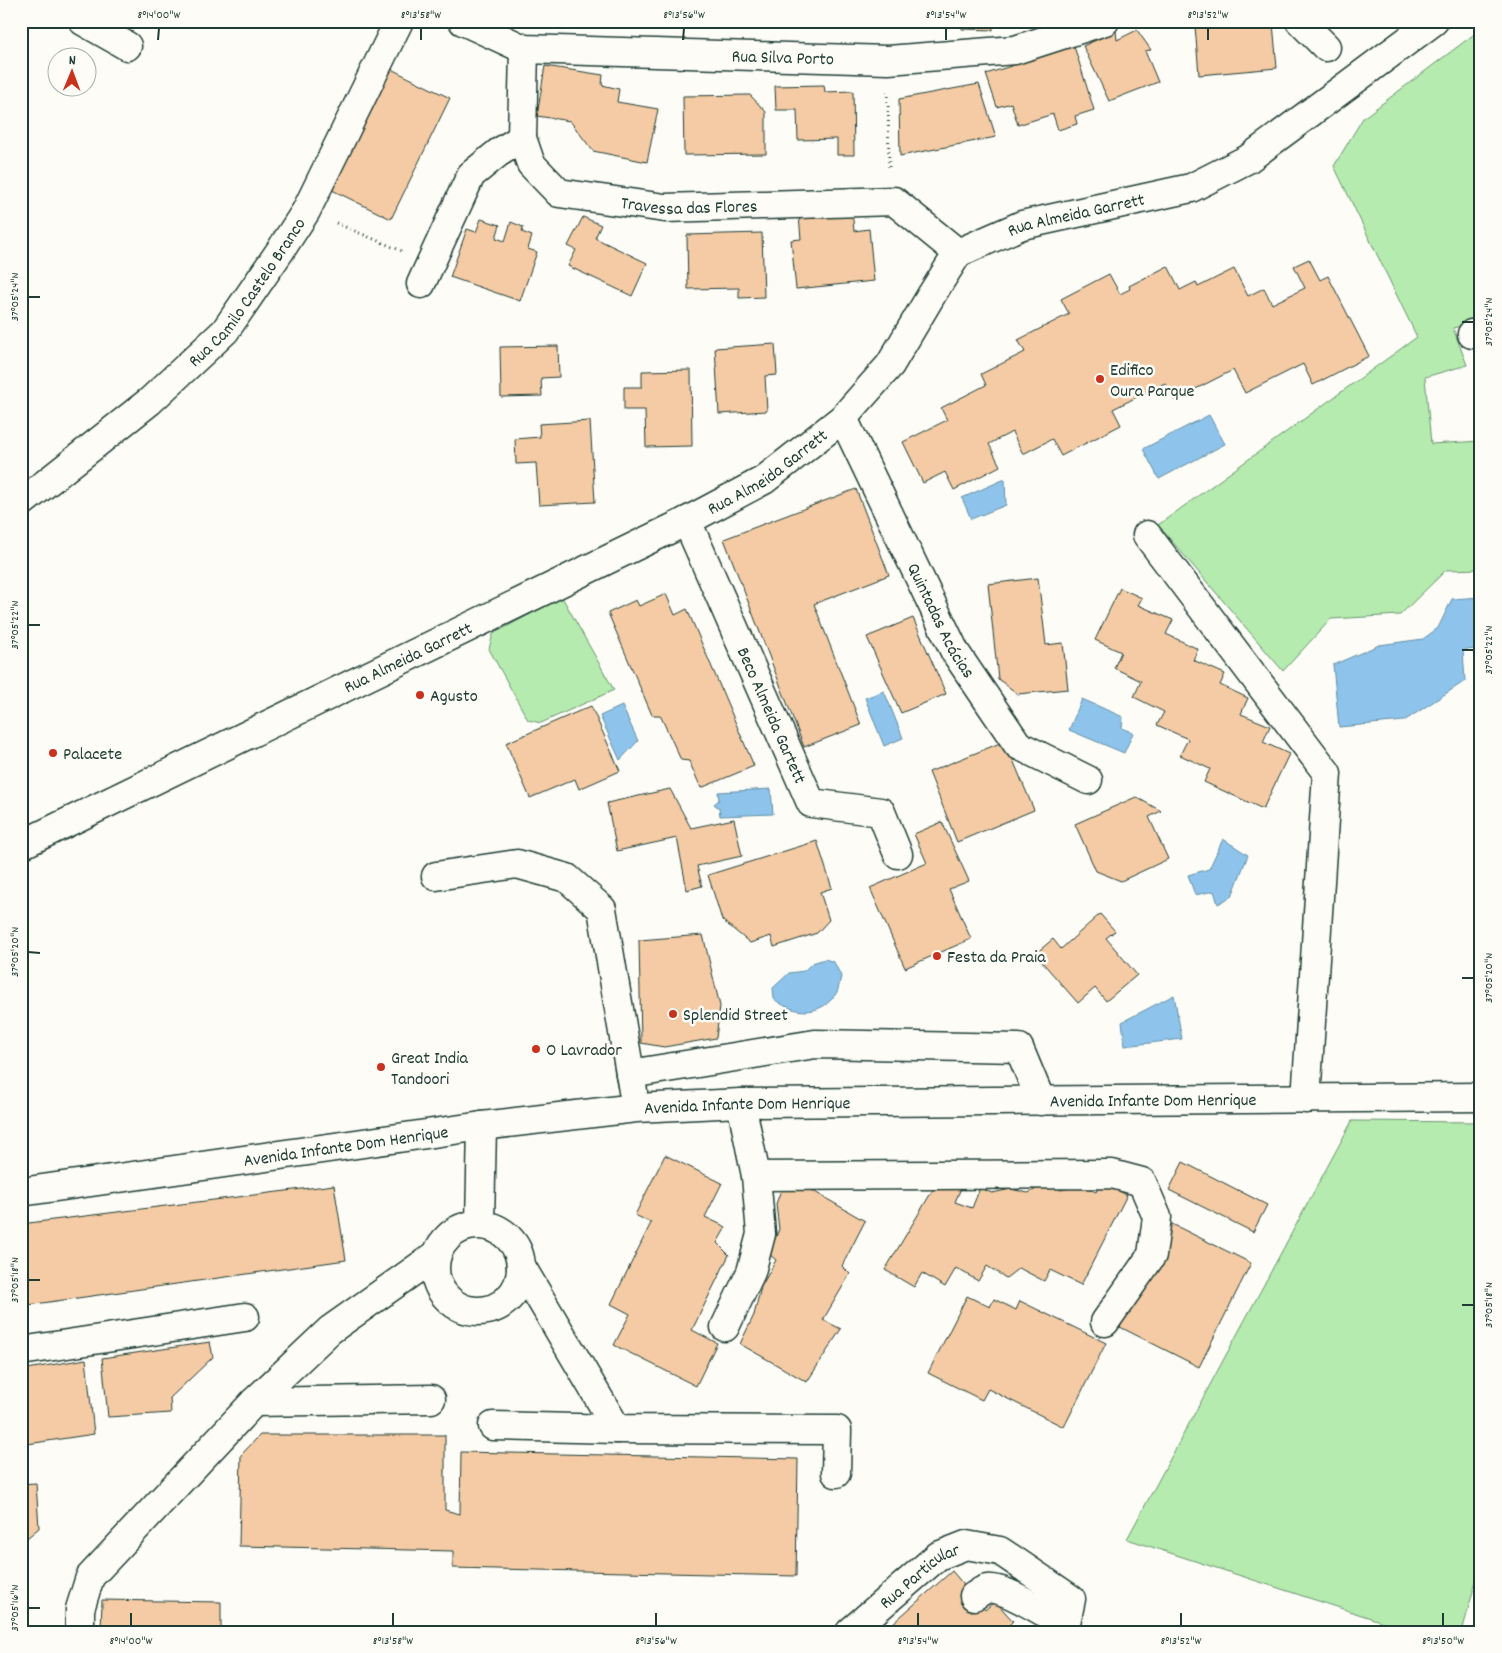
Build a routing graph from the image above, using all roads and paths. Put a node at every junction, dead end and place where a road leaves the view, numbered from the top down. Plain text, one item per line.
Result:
1 (83, 21) edge
2 (399, 21) edge
3 (463, 21) edge
4 (1105, 21) edge
5 (1300, 21) edge
6 (1434, 21) edge
7 (127, 46) dead end
8 (1326, 47) dead end
9 (524, 49) junction
10 (888, 60) junction
11 (522, 138) junction
12 (889, 201) junction
13 (306, 211) junction
14 (958, 253) junction
15 (426, 274) joint
16 (843, 418) junction
17 (21, 503) edge
18 (687, 521) junction
19 (1147, 535) dead end
20 (1088, 780) dead end
21 (21, 845) edge
22 (898, 854) dead end
23 (436, 876) dead end
24 (630, 1074) junction
25 (1481, 1097) edge
26 (1306, 1099) junction
27 (1041, 1101) junction
28 (741, 1103) junction
29 (636, 1108) junction
30 (482, 1126) junction
31 (756, 1176) junction
32 (21, 1192) edge
33 (480, 1224) junction
34 (436, 1255) junction
35 (521, 1266) junction
36 (245, 1316) dead end
37 (1105, 1322) dead end
38 (725, 1327) dead end
39 (21, 1351) edge
40 (432, 1399) dead end
41 (254, 1402) junction
42 (493, 1426) dead end
43 (617, 1429) junction
44 (836, 1472) dead end
45 (974, 1596) dead end
46 (1065, 1628) edge
47 (80, 1632) edge
48 (850, 1632) edge

1 - 7 street
2 - 13 street, Rua Camilo Castelo Branco
3 - 9 street, Rua Silva Porto
4 - 10 street, Rua Silva Porto
5 - 8 street
6 - 14 street, Rua Almeida Garrett
9 - 10 street, Rua Silva Porto
9 - 11 street, Travessa das Flores
10 - 12 path
11 - 12 street, Travessa das Flores
11 - 15 street
12 - 14 street
13 - 15 path
13 - 17 street, Rua Camilo Castelo Branco
14 - 16 street, Rua Almeida Garrett
16 - 18 street, Rua Almeida Garrett
16 - 20 street, Quintadas Acácias
18 - 21 street, Rua Almeida Garrett
18 - 22 street, Beco Almeida Gartett
19 - 26 street
23 - 24 street
24 - 27 street
24 - 29 street
25 - 26 street, Avenida Infante Dom Henrique
26 - 27 street, Avenida Infante Dom Henrique
27 - 28 street, Avenida Infante Dom Henrique
28 - 29 street, Avenida Infante Dom Henrique
28 - 31 street
29 - 30 street, Avenida Infante Dom Henrique
30 - 32 street, Avenida Infante Dom Henrique
30 - 33 street
31 - 37 street
31 - 38 street
33 - 34 street
33 - 35 street
34 - 35 street
34 - 41 street
35 - 43 street
36 - 39 street
40 - 41 street
41 - 47 street
42 - 43 street
43 - 44 street
45 - 46 street
46 - 48 street, Rua Particular

